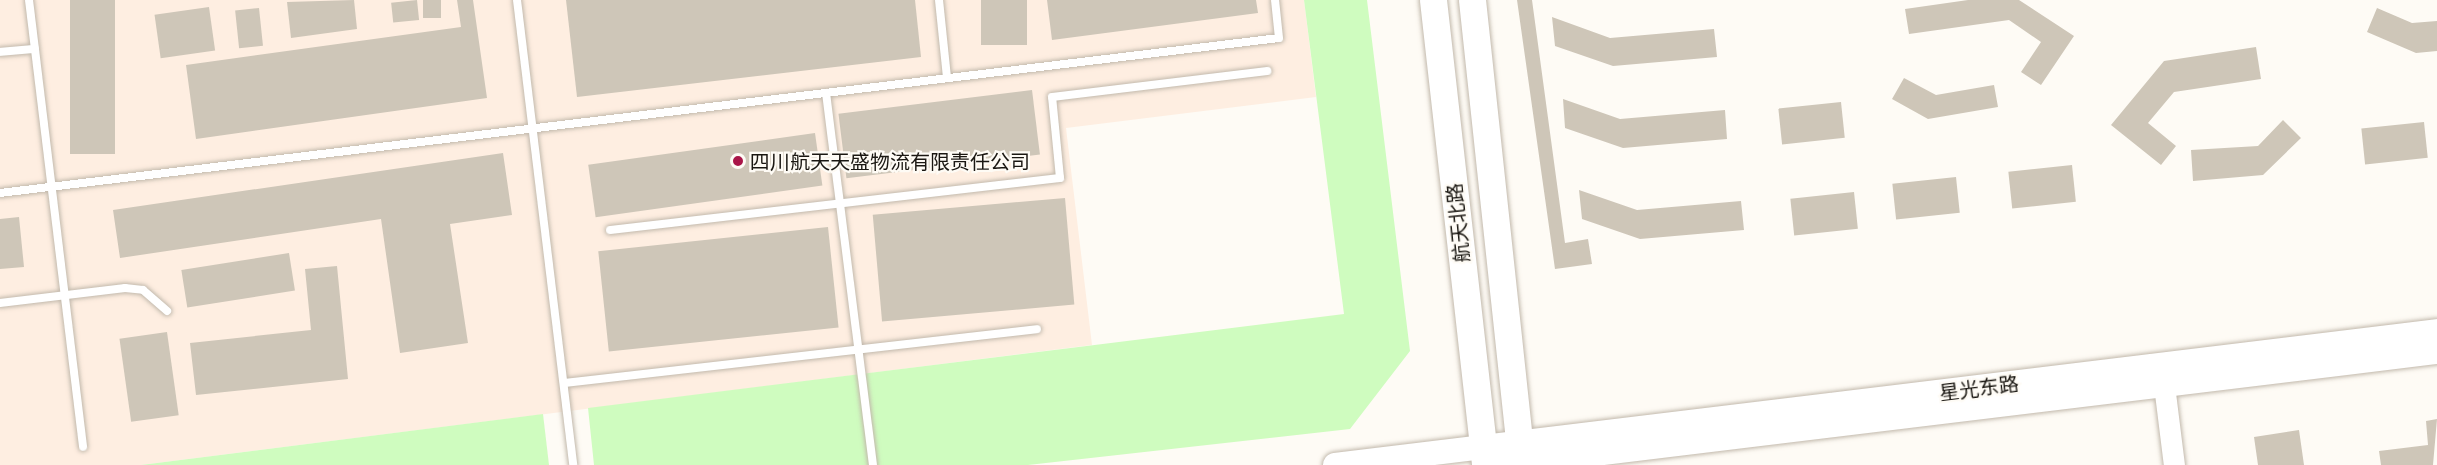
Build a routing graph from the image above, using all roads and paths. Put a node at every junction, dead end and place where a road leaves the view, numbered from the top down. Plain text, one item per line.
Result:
1 (29, 0) edge
2 (517, 0) edge
3 (939, 0) edge
4 (1275, 0) edge
5 (1433, 0) edge
6 (1472, 0) edge
7 (35, 49) junction
8 (0, 52) edge
9 (1267, 71) dead end
10 (947, 78) junction
11 (826, 93) junction
12 (533, 128) junction
13 (52, 186) junction
14 (0, 193) edge
15 (840, 203) junction
16 (610, 230) dead end
17 (65, 295) junction
18 (0, 303) edge
19 (168, 311) dead end
20 (1037, 328) dead end
21 (2437, 331) edge
22 (858, 348) junction
23 (2437, 352) edge
24 (564, 383) junction
25 (2163, 385) junction
26 (83, 447) dead end
27 (1484, 456) edge
28 (1518, 459) edge
29 (573, 465) edge
30 (873, 465) edge
31 (1335, 465) edge
32 (2175, 465) edge

1 - 7 lane
2 - 12 lane
3 - 10 lane
4 - 10 lane
5 - 27 main road, 航天北路
6 - 28 main road, 航天北路
7 - 8 lane
7 - 13 lane
9 - 15 lane
10 - 11 lane
11 - 12 lane
11 - 15 lane
12 - 13 lane
12 - 24 lane
13 - 14 lane
13 - 17 lane
15 - 16 lane
15 - 22 lane
17 - 18 lane
17 - 19 lane
17 - 26 lane
20 - 22 lane
21 - 28 main road, 星光东路
22 - 24 lane
22 - 30 lane
23 - 25 main road, 星光东路
24 - 29 lane
25 - 28 main road, 星光东路
25 - 32 street
27 - 28 main road
27 - 31 main road

